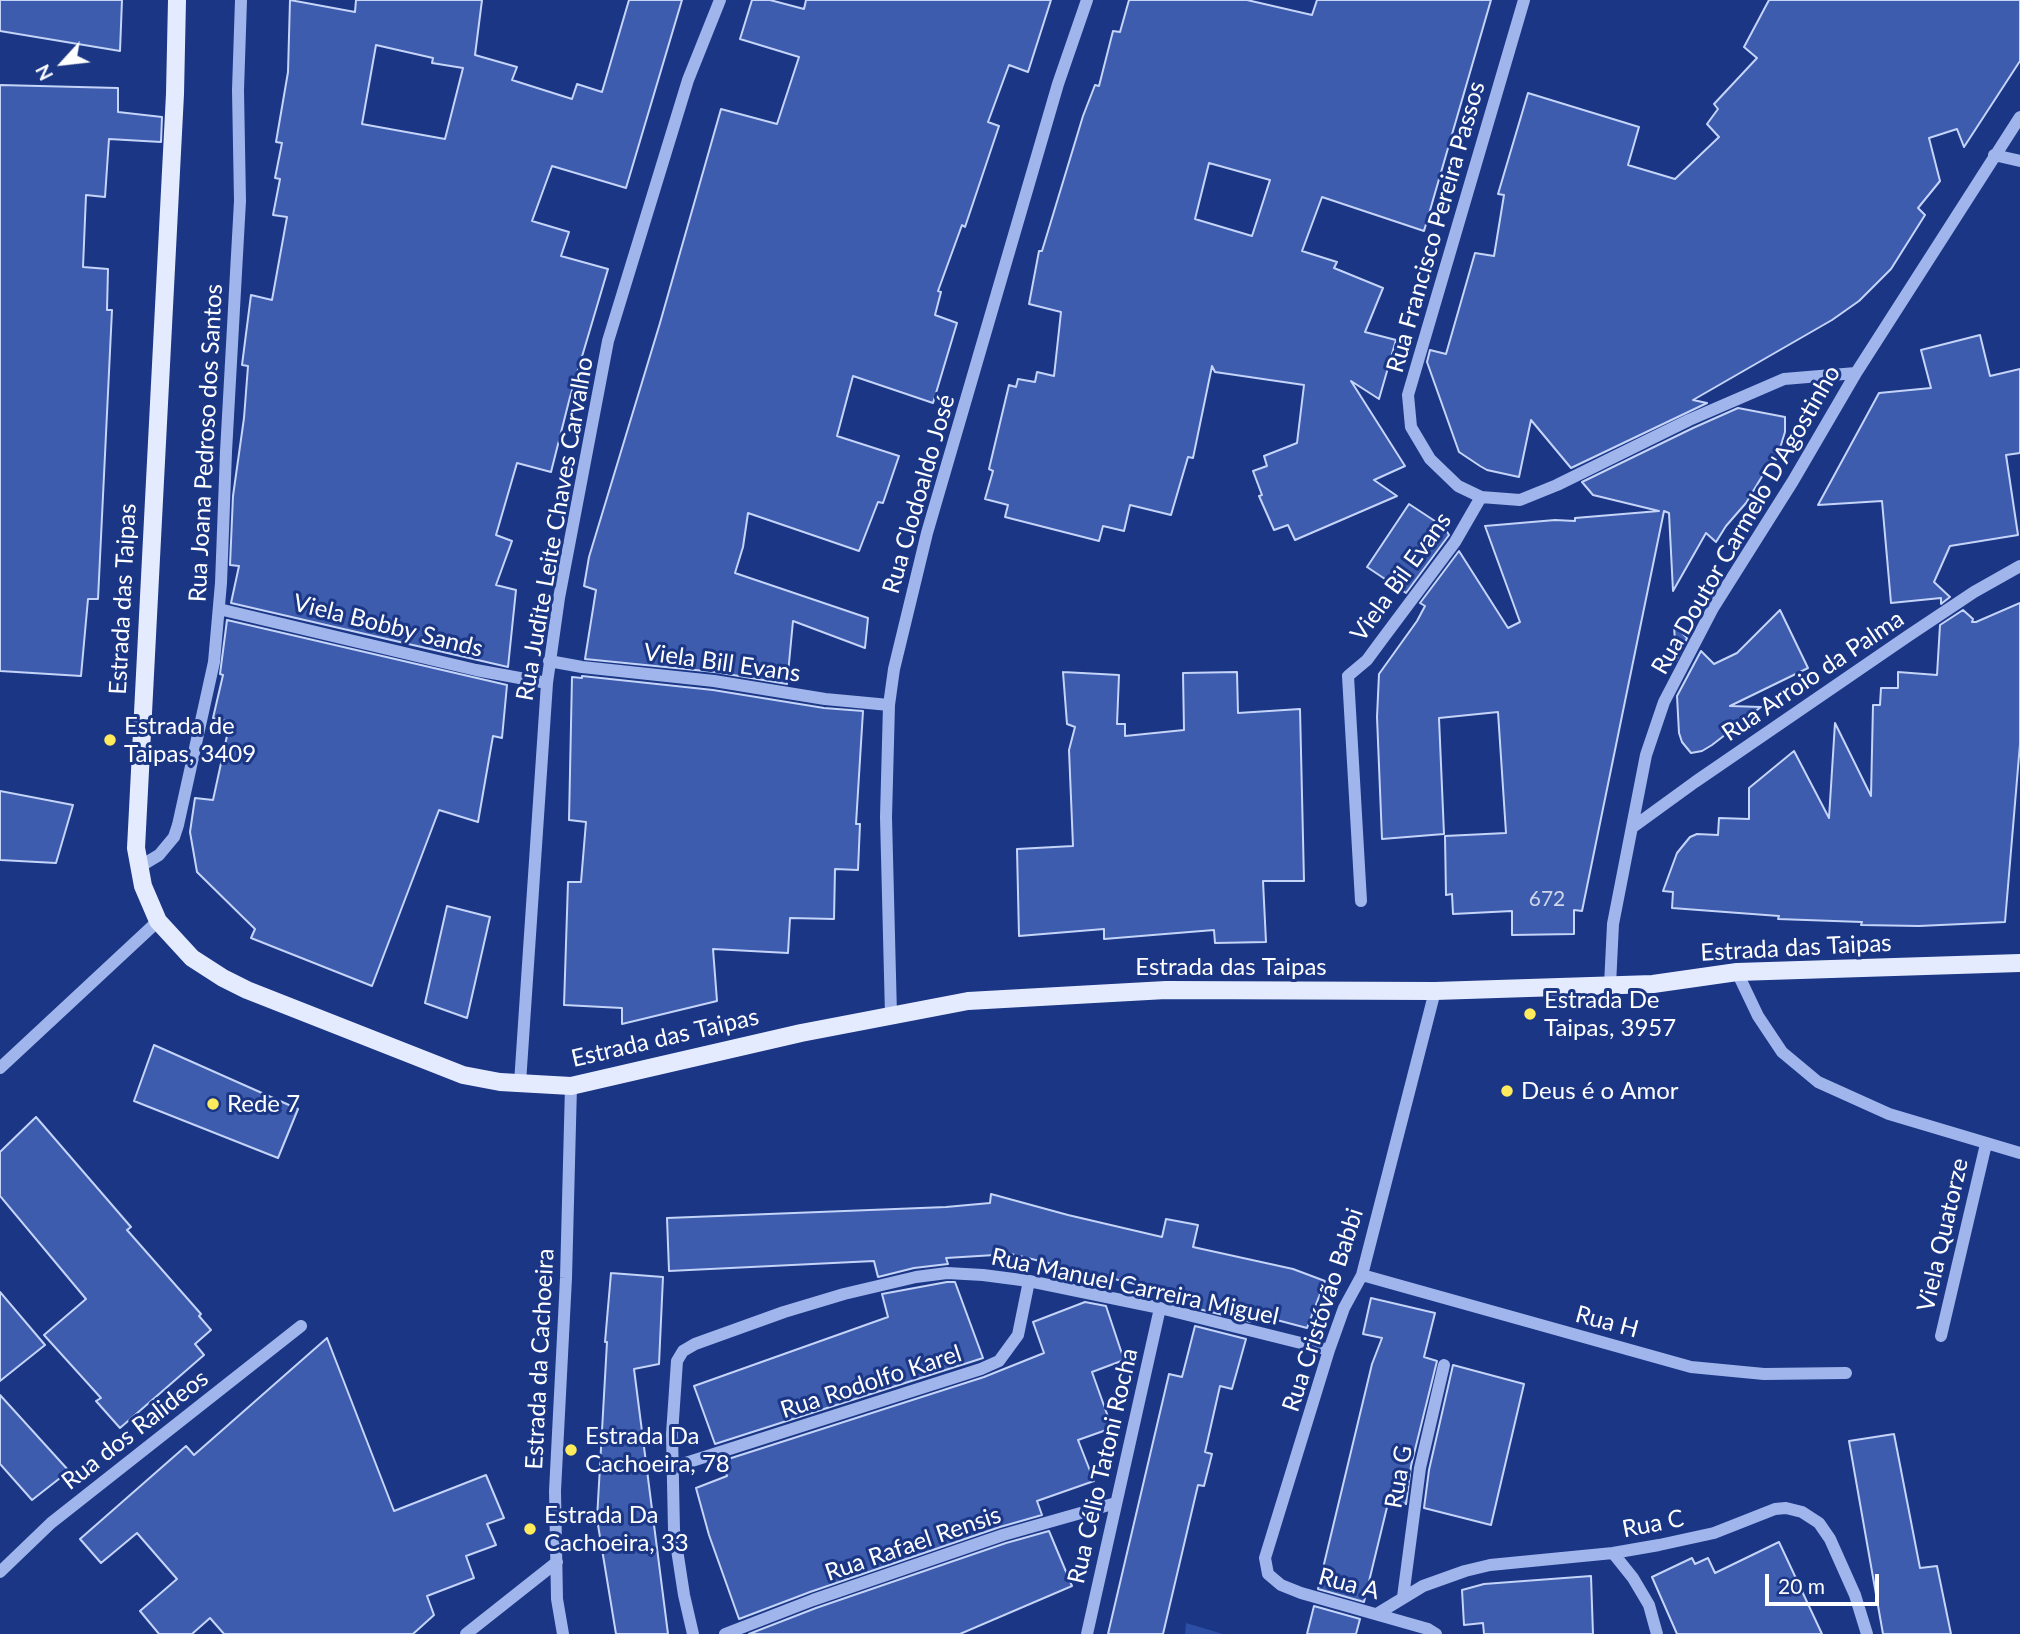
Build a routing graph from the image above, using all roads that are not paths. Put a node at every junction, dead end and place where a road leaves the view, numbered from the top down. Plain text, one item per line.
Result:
1 (177, 0) edge
2 (241, 0) edge
3 (720, 0) edge
4 (1087, 0) edge
5 (1524, 0) edge
6 (2020, 117) edge
7 (1994, 155) junction
8 (2020, 161) edge
9 (1856, 373) junction
10 (1481, 497) junction
11 (2020, 566) edge
12 (219, 609) junction
13 (549, 661) junction
14 (547, 683) junction
15 (889, 705) junction
16 (1633, 827) junction
17 (139, 867) junction
18 (1362, 901) dead end
19 (158, 921) junction
20 (2020, 963) edge
21 (1737, 972) junction
22 (1610, 985) junction
23 (1435, 991) junction
24 (891, 1015) junction
25 (0, 1068) edge
26 (520, 1083) junction
27 (571, 1086) junction
28 (1986, 1143) junction
29 (2020, 1153) edge
30 (1362, 1275) junction
31 (1029, 1282) junction
32 (1160, 1308) junction
33 (301, 1326) dead end
34 (1941, 1336) dead end
35 (1329, 1350) junction
36 (1444, 1365) dead end
37 (1846, 1373) dead end
38 (673, 1467) junction
39 (1116, 1503) junction
40 (1613, 1553) junction
41 (1265, 1559) joint
42 (557, 1562) junction
43 (0, 1572) edge
44 (1403, 1597) junction
45 (1377, 1614) junction
46 (466, 1634) edge
47 (563, 1634) edge
48 (693, 1634) edge
49 (726, 1634) edge
50 (1087, 1634) edge
51 (1436, 1634) edge
52 (1657, 1634) edge
53 (1867, 1634) edge

1 - 17 main road, Estrada das Taipas
2 - 12 street, Rua Joana Pedroso dos Santos
3 - 13 street, Rua Judite Leite Chaves Carvalho
4 - 15 street, Rua Clodoaldo José
5 - 10 street, Rua Francisco Pereira Passos
6 - 7 street, Rua Doutor Carmelo D'Agostinho
7 - 8 street
7 - 9 street, Rua Doutor Carmelo D'Agostinho
9 - 10 street, Rua Francisco Pereira Passos
9 - 16 street, Rua Doutor Carmelo D'Agostinho
10 - 18 street, Viela Bil Evans
11 - 16 street, Rua Arroio da Palma
12 - 14 street, Viela Bobby Sands
12 - 17 street, Rua Joana Pedroso dos Santos
13 - 14 street, Rua Judite Leite Chaves Carvalho
13 - 15 street, Viela Bill Evans
14 - 26 street, Rua Judite Leite Chaves Carvalho
15 - 24 street, Rua Clodoaldo José
16 - 22 street, Rua Doutor Carmelo D'Agostinho
17 - 19 main road, Estrada das Taipas
19 - 25 street
19 - 26 main road, Estrada das Taipas
20 - 21 main road, Estrada das Taipas
21 - 22 main road, Estrada das Taipas
21 - 28 street
22 - 23 main road, Estrada das Taipas
23 - 24 main road, Estrada das Taipas
23 - 30 street, Rua Cristóvão Babbi
24 - 27 main road, Estrada das Taipas
26 - 27 main road, Estrada das Taipas
27 - 42 street, Estrada da Cachoeira
28 - 29 street
28 - 34 street, Viela Quatorze
30 - 35 street, Rua Cristóvão Babbi
30 - 37 street, Rua H
31 - 32 street, Rua Manuel Carreira Miguel
31 - 38 street, Rua Rodolfo Karel
31 - 38 street, Rua Manuel Carreira Miguel
32 - 35 street, Rua Manuel Carreira Miguel
32 - 39 street, Rua Célio Tatoni Rocha
33 - 43 street, Rua dos Ralideos
35 - 41 street, Rua Cristóvão Babbi
36 - 44 street, Rua G
38 - 48 street, Rua Manuel Carreira Miguel
39 - 49 street, Rua Rafael Rensis
39 - 50 street, Rua Célio Tatoni Rocha
40 - 44 street, Rua C
40 - 52 street
40 - 53 street, Rua C
41 - 45 street, Rua A
42 - 46 street
42 - 47 street, Estrada da Cachoeira
44 - 45 street, Rua C
45 - 51 street, Rua A

